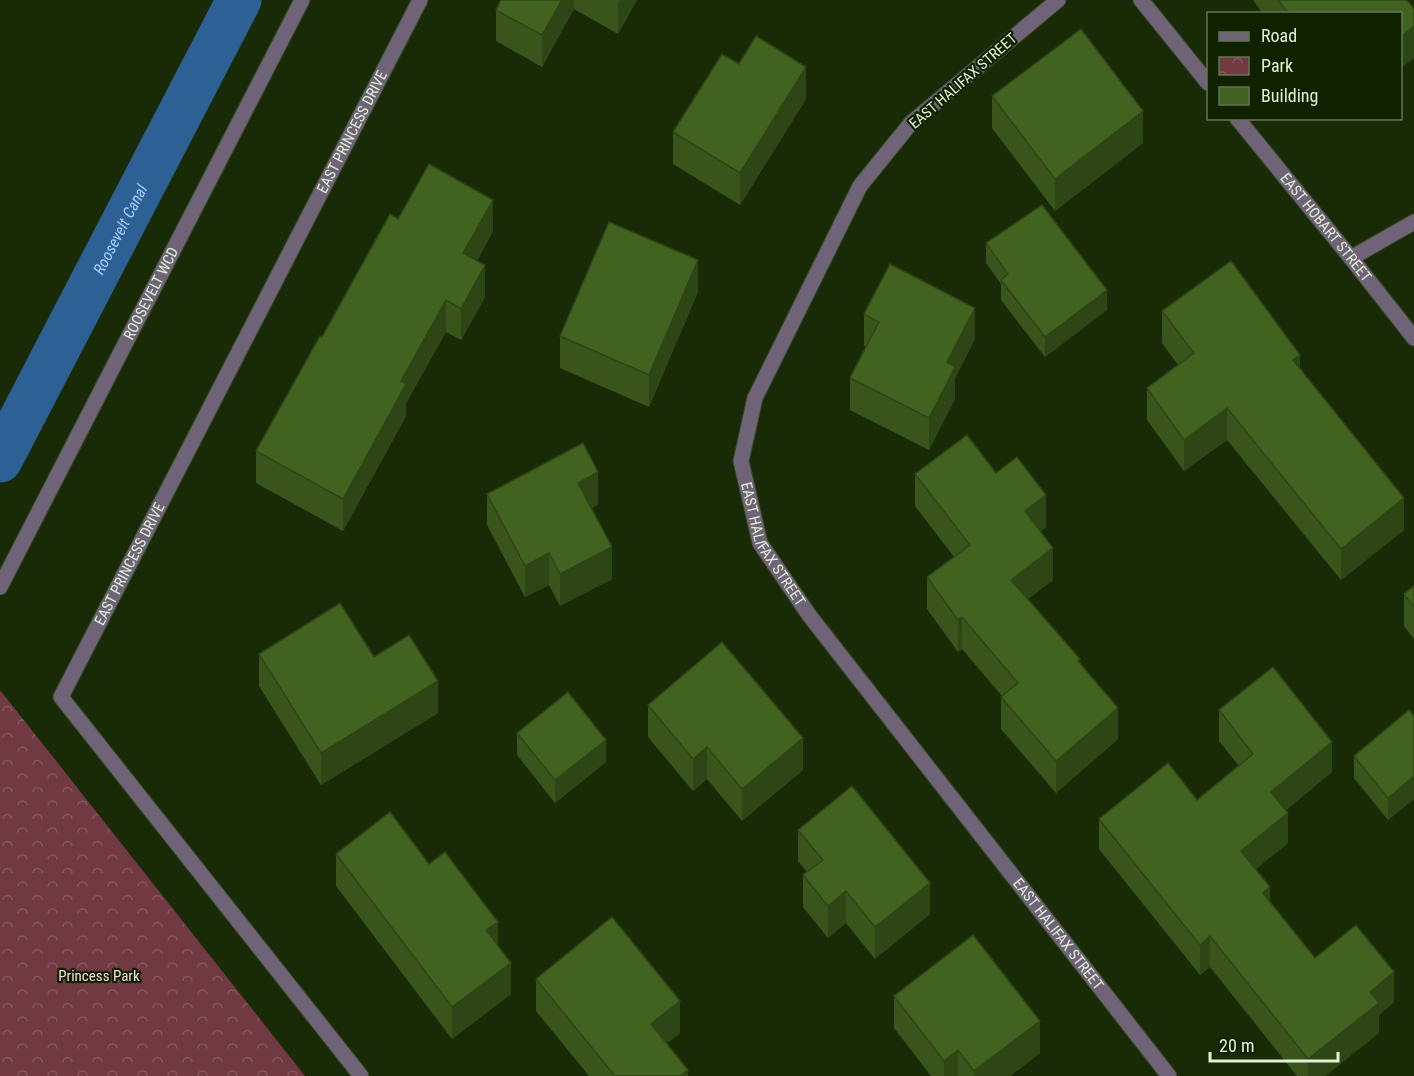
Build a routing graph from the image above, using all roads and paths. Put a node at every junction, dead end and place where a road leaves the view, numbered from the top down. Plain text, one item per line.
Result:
1 (302, 0) edge
2 (420, 0) edge
3 (1058, 0) edge
4 (1141, 0) edge
5 (1207, 81) edge
6 (1239, 120) edge
7 (1414, 222) edge
8 (1351, 258) junction
9 (1414, 338) edge
10 (0, 587) edge
11 (361, 1076) edge
12 (1169, 1076) edge

1 - 10 street, ROOSEVELT WCD
2 - 11 street, EAST PRINCESS DRIVE
3 - 12 street, EAST HALIFAX STREET
4 - 5 street
6 - 8 street, EAST HOBART STREET
7 - 8 street
8 - 9 street, EAST HOBART STREET

